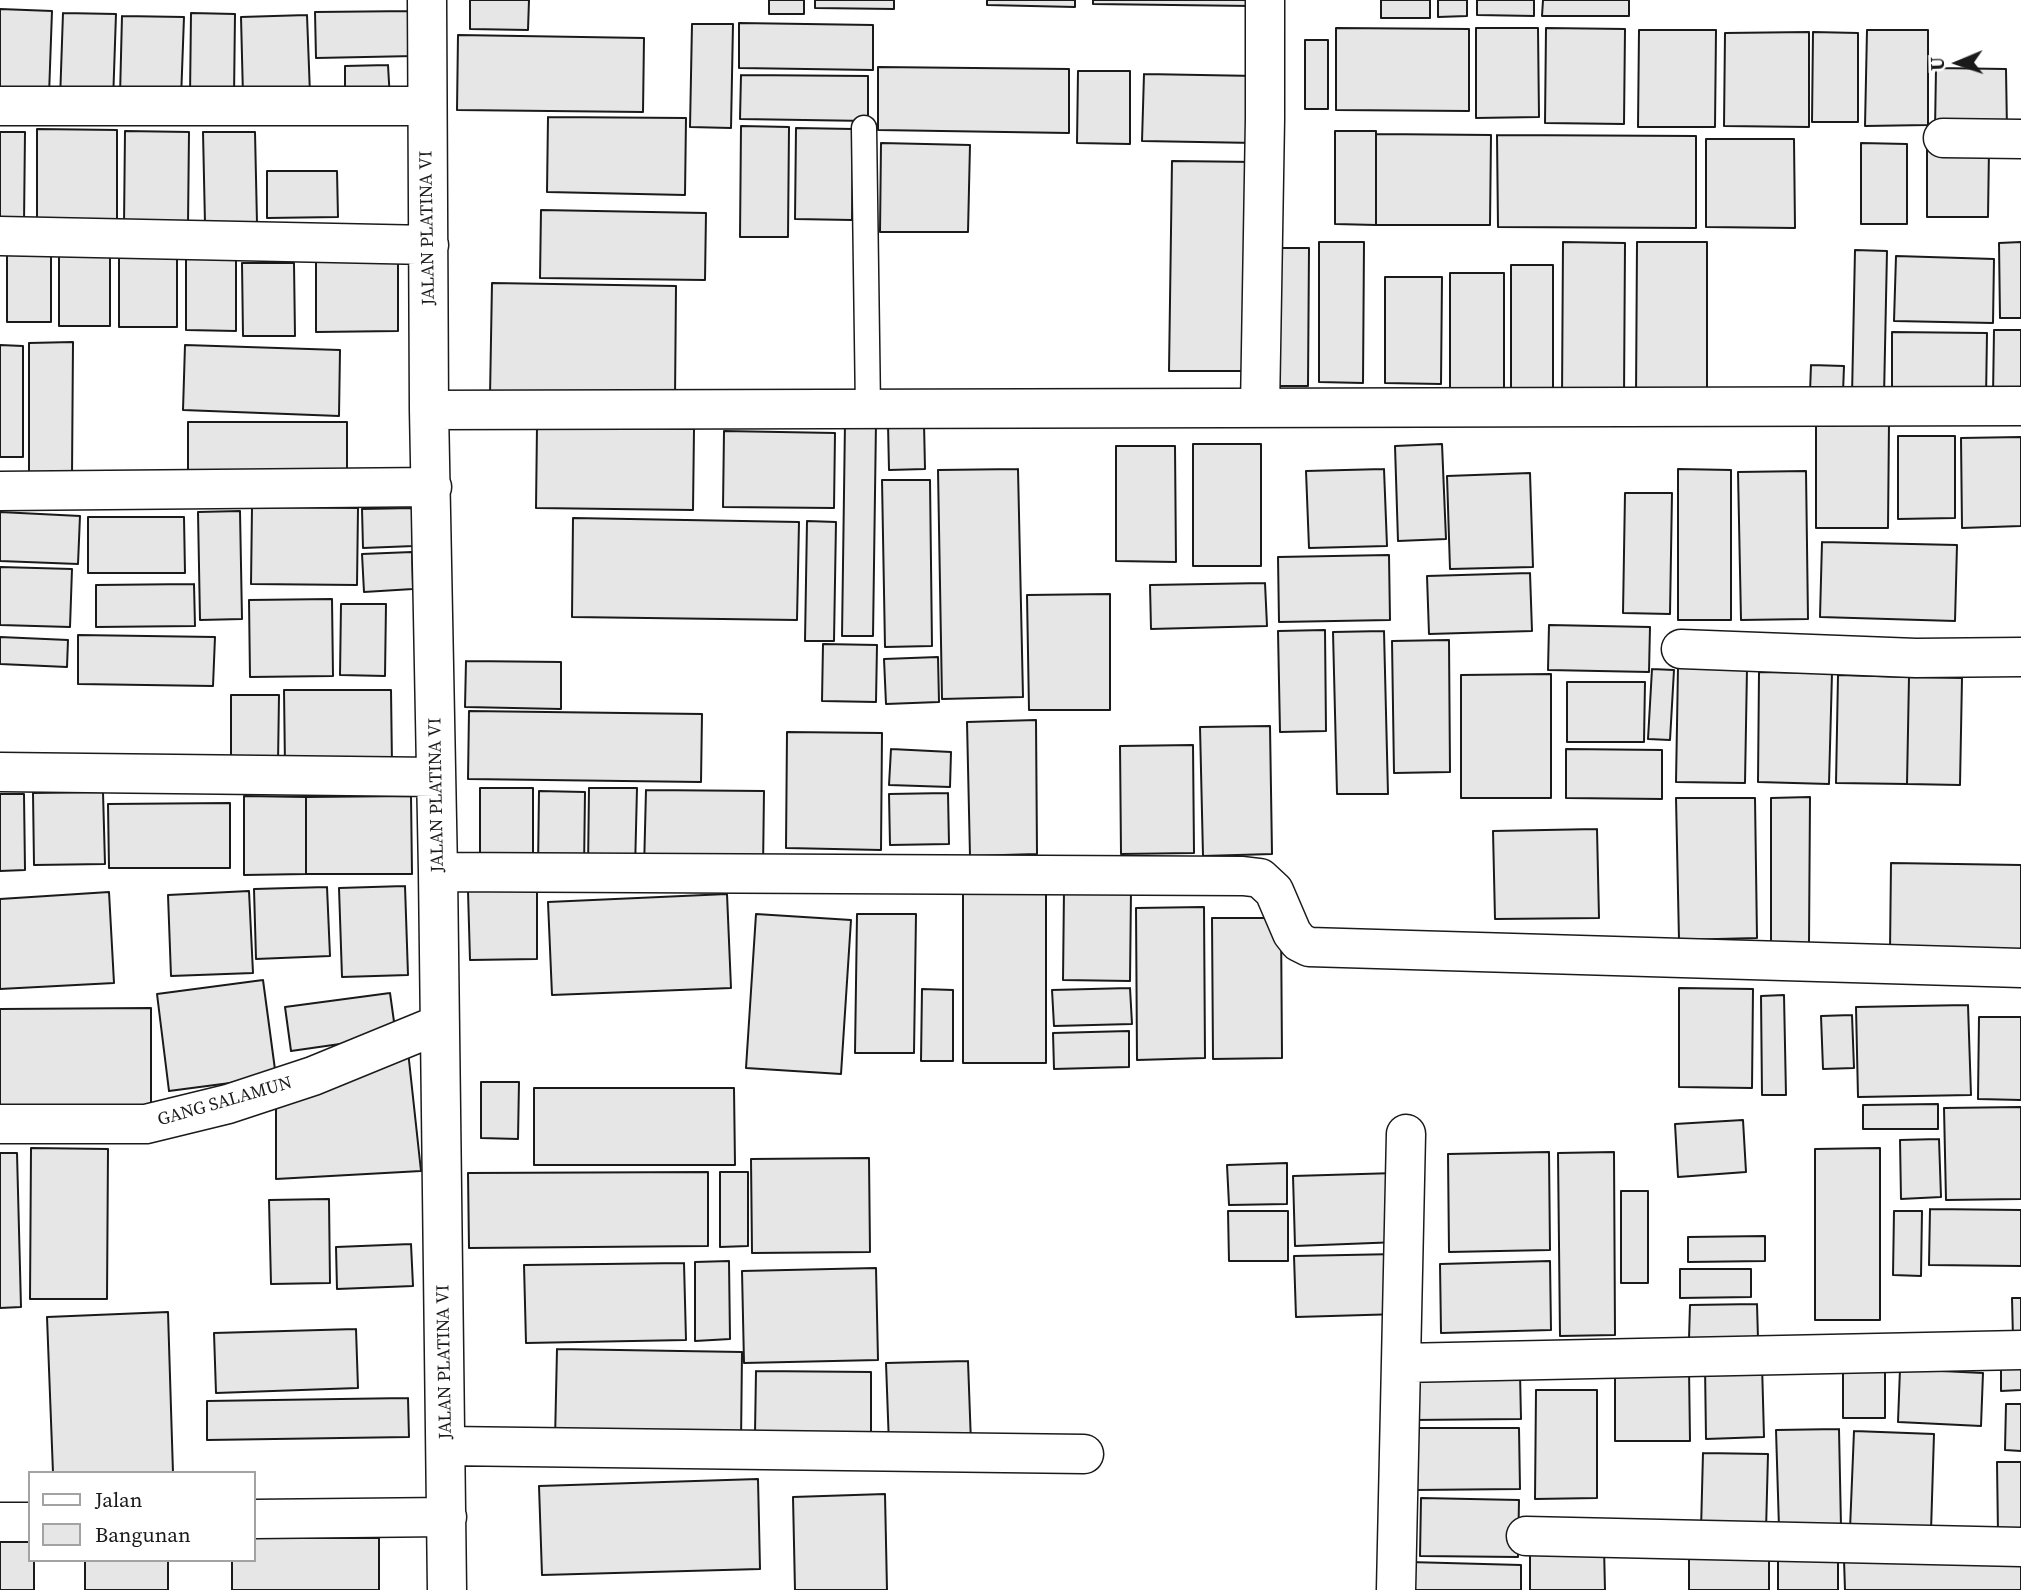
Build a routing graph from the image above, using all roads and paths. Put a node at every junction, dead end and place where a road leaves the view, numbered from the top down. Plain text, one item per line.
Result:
1 (427, 0) edge
2 (1265, 0) edge
3 (0, 106) edge
4 (427, 106) junction
5 (864, 128) dead end
6 (1943, 138) dead end
7 (2021, 139) edge
8 (0, 236) edge
9 (429, 245) junction
10 (2021, 406) edge
11 (1260, 408) junction
12 (868, 409) junction
13 (429, 410) junction
14 (432, 487) junction
15 (0, 491) edge
16 (1681, 649) dead end
17 (2021, 657) edge
18 (0, 772) edge
19 (436, 776) junction
20 (438, 872) junction
21 (2021, 968) edge
22 (440, 1024) junction
23 (0, 1124) edge
24 (1406, 1134) dead end
25 (2021, 1350) edge
26 (1401, 1363) junction
27 (446, 1446) junction
28 (1084, 1454) dead end
29 (447, 1517) junction
30 (256, 1519) edge
31 (0, 1522) edge
32 (28, 1522) edge
33 (1526, 1536) dead end
34 (2021, 1547) edge
35 (447, 1590) edge
36 (1396, 1590) edge

1 - 4 street, JALAN PLATINA VI
2 - 11 street
3 - 4 street
4 - 9 street, JALAN PLATINA VI
5 - 12 lane
6 - 7 street
8 - 9 street
9 - 13 street, JALAN PLATINA VI
10 - 11 street
11 - 12 street
12 - 13 street
13 - 14 street, JALAN PLATINA VI
14 - 15 street
14 - 19 street, JALAN PLATINA VI
16 - 17 street
18 - 19 street
19 - 20 street, JALAN PLATINA VI
20 - 21 street
20 - 22 street, JALAN PLATINA VI
22 - 23 street, GANG SALAMUN
22 - 27 street, JALAN PLATINA VI
24 - 26 street
25 - 26 street
26 - 36 street
27 - 28 street
27 - 29 street, JALAN PLATINA VI
29 - 30 street
29 - 35 street, JALAN PLATINA VI
31 - 32 street
33 - 34 street

